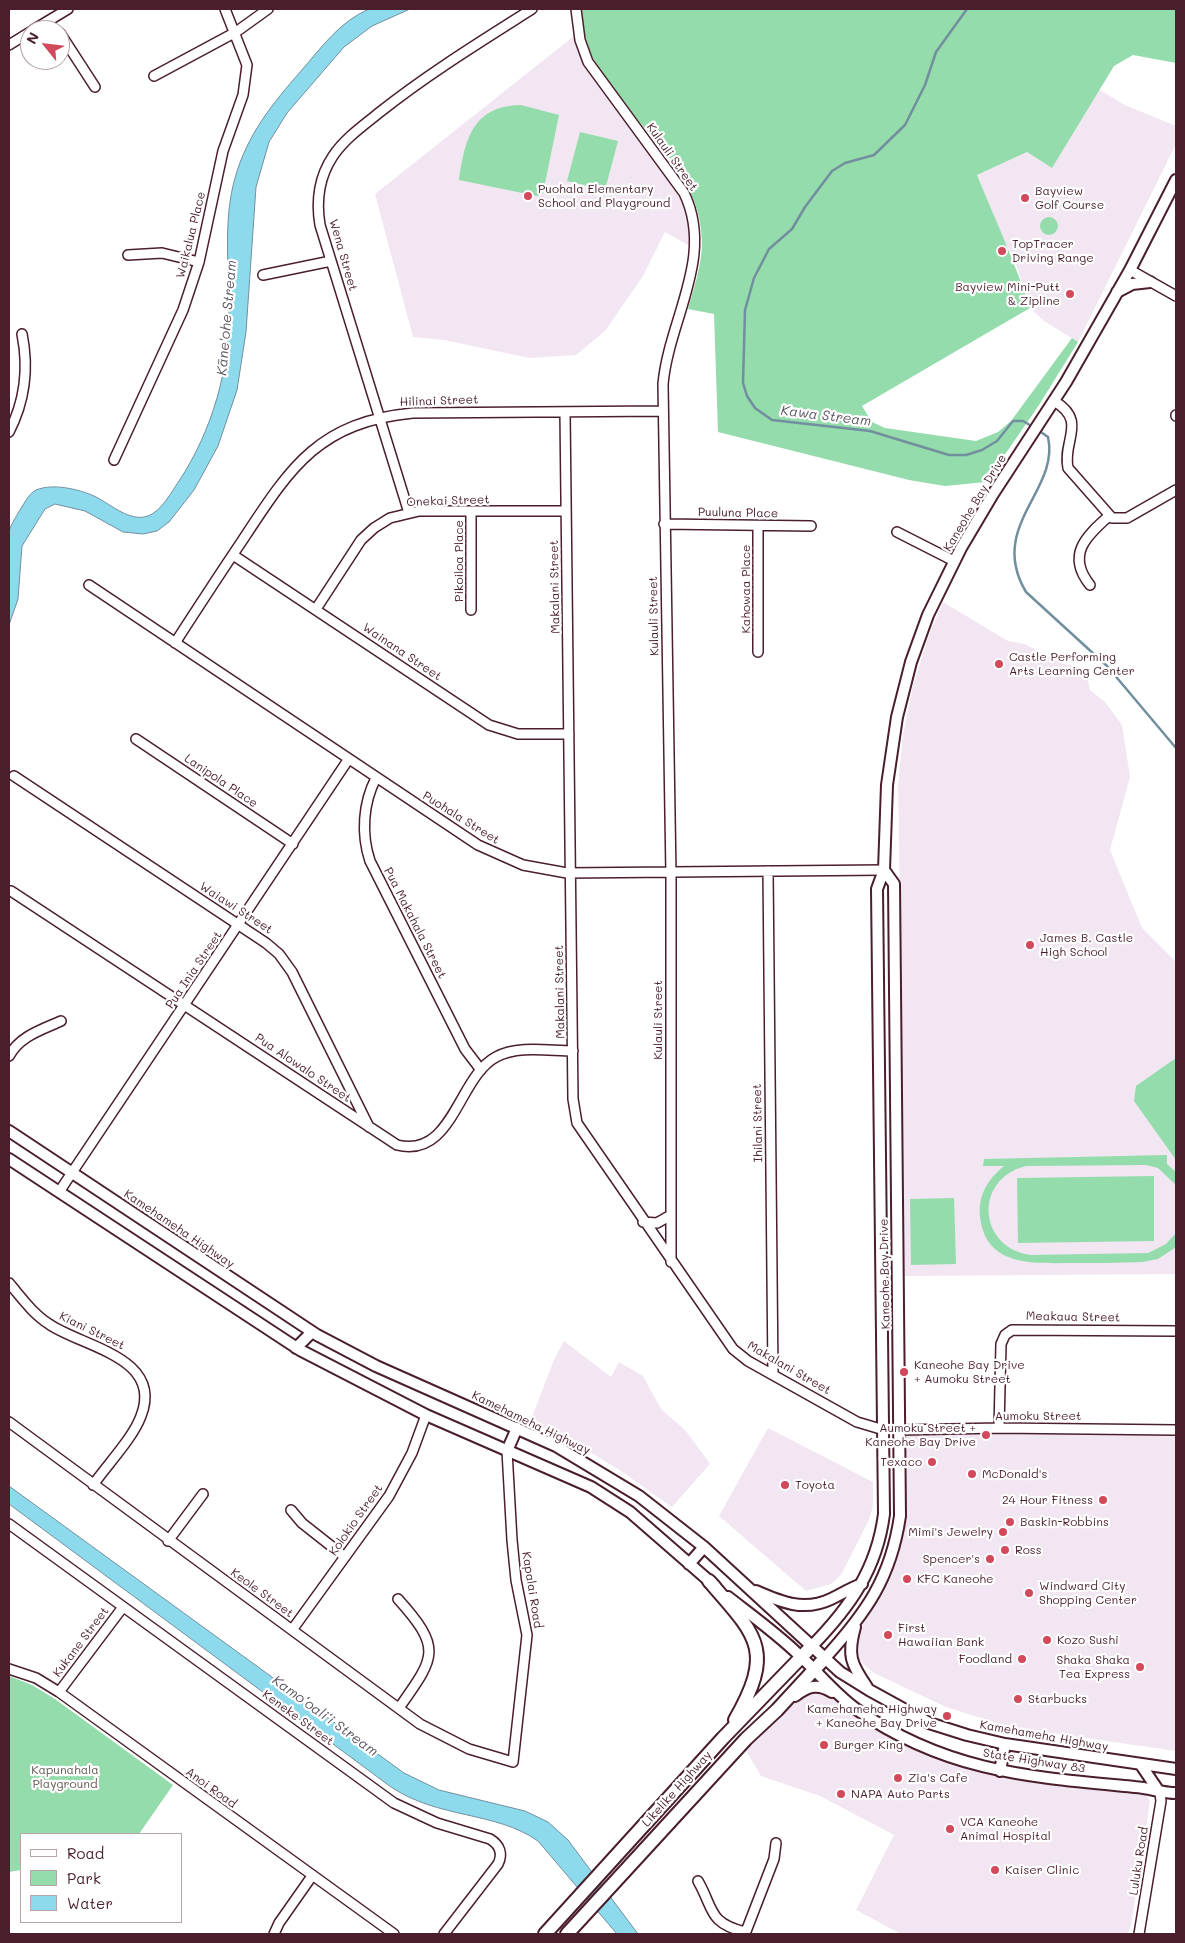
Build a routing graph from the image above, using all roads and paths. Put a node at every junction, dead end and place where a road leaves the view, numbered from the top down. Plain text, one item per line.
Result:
1 (68, 9) edge
2 (225, 9) edge
3 (268, 9) edge
4 (532, 9) edge
5 (576, 9) edge
6 (51, 19) edge
7 (236, 32) junction
8 (20, 38) edge
9 (9, 45) edge
10 (70, 48) edge
11 (154, 76) dead end
12 (95, 87) dead end
13 (1176, 180) edge
14 (128, 255) dead end
15 (331, 261) junction
16 (199, 262) junction
17 (1130, 270) junction
18 (263, 275) dead end
19 (1150, 282) junction
20 (1116, 292) junction
21 (1176, 296) edge
22 (22, 334) dead end
23 (1054, 401) junction
24 (662, 411) junction
25 (565, 412) junction
26 (380, 417) junction
27 (9, 432) edge
28 (114, 460) dead end
29 (1176, 490) edge
30 (471, 511) junction
31 (566, 511) junction
32 (409, 513) junction
33 (1109, 516) junction
34 (664, 524) junction
35 (758, 526) junction
36 (811, 526) dead end
37 (897, 532) dead end
38 (233, 555) junction
39 (954, 561) junction
40 (89, 585) dead end
41 (1090, 585) dead end
42 (316, 609) junction
43 (472, 610) dead end
44 (175, 643) junction
45 (758, 652) dead end
46 (569, 734) junction
47 (136, 739) dead end
48 (348, 760) junction
49 (14, 776) dead end
50 (376, 778) junction
51 (293, 844) junction
52 (884, 870) junction
53 (768, 871) junction
54 (670, 872) junction
55 (571, 873) junction
56 (11, 891) dead end
57 (239, 925) junction
58 (894, 988) junction
59 (878, 989) junction
60 (186, 1005) junction
61 (61, 1021) dead end
62 (573, 1051) junction
63 (9, 1056) edge
64 (481, 1070) junction
65 (369, 1128) junction
66 (9, 1130) edge
67 (9, 1159) edge
68 (73, 1174) junction
69 (59, 1192) junction
70 (671, 1214) junction
71 (644, 1222) junction
72 (671, 1262) junction
73 (9, 1283) edge
74 (1176, 1331) edge
75 (312, 1332) junction
76 (296, 1348) junction
77 (773, 1375) junction
78 (426, 1415) junction
79 (9, 1422) edge
80 (517, 1428) junction
81 (999, 1428) junction
82 (884, 1430) junction
83 (900, 1430) junction
84 (1176, 1430) edge
85 (507, 1451) junction
86 (93, 1485) junction
87 (203, 1494) dead end
88 (292, 1510) dead end
89 (9, 1524) edge
90 (168, 1541) junction
91 (704, 1547) junction
92 (346, 1557) junction
93 (689, 1564) junction
94 (709, 1581) junction
95 (862, 1584) junction
96 (749, 1589) junction
97 (398, 1599) dead end
98 (123, 1608) junction
99 (855, 1625) junction
100 (292, 1630) junction
101 (812, 1646) junction
102 (802, 1657) junction
103 (825, 1658) junction
104 (9, 1669) edge
105 (814, 1670) junction
106 (869, 1690) junction
107 (59, 1692) junction
108 (842, 1698) junction
109 (399, 1708) junction
110 (777, 1710) junction
111 (726, 1735) junction
112 (1004, 1744) junction
113 (512, 1762) joint
114 (1141, 1765) junction
115 (1176, 1770) edge
116 (1000, 1771) junction
117 (1176, 1786) edge
118 (1160, 1793) junction
119 (1176, 1793) edge
120 (776, 1843) dead end
121 (312, 1876) junction
122 (698, 1881) dead end
123 (745, 1933) edge
124 (274, 1934) edge
125 (394, 1934) edge
126 (444, 1934) edge
127 (545, 1934) edge
128 (567, 1934) edge
129 (1139, 1934) edge

1 - 6 street
2 - 7 street, Waikalua Place
3 - 7 street
4 - 15 street, Wena Street
5 - 24 street, Kulauli Street
7 - 11 street
7 - 16 street, Waikalua Place
8 - 9 street
10 - 12 street
13 - 17 main road, Kaneohe Bay Drive
14 - 16 street
15 - 18 street
15 - 26 street, Wena Street
16 - 28 street, Waikalua Place
17 - 19 street
17 - 20 main road, Kaneohe Bay Drive
19 - 20 main road
19 - 21 street
20 - 23 main road, Kaneohe Bay Drive
22 - 27 street
23 - 33 street
23 - 39 main road, Kaneohe Bay Drive
24 - 25 street, Hilinai Street
24 - 34 street, Kulauli Street
25 - 26 street, Hilinai Street
25 - 31 street, Makalani Street
26 - 32 street, Wena Street
26 - 38 street, Hilinai Street
29 - 33 street
30 - 31 street, Onekai Street
30 - 32 street, Onekai Street
30 - 43 street, Pikoiloa Place
31 - 46 street, Makalani Street
32 - 42 street, Onekai Street
33 - 41 street
34 - 35 street, Puuluna Place
34 - 54 street, Kulauli Street
35 - 36 street, Puuluna Place
35 - 45 street, Kahowaa Place
37 - 39 street
38 - 42 street, Wainana Street
38 - 44 street, Hilinai Street
39 - 52 main road, Kaneohe Bay Drive
40 - 44 street, Puohala Street
42 - 46 street, Wainana Street
44 - 48 street, Puohala Street
46 - 55 street, Makalani Street
47 - 51 street, Lanipola Place
48 - 50 street, Puohala Street
48 - 51 street, Pua Inia Street
49 - 57 street, Waiawi Street
50 - 55 street, Puohala Street
50 - 64 street, Pua Makahala Street
51 - 57 street, Pua Inia Street
52 - 53 street, Puohala Street
52 - 58 main road, Kaneohe Bay Drive
52 - 59 main road, Kaneohe Bay Drive
53 - 54 street, Puohala Street
53 - 77 street, Ihilani Street
54 - 55 street, Puohala Street
54 - 70 street, Kulauli Street
55 - 62 street, Makalani Street
56 - 60 street, Pua Alowalo Street
57 - 60 street, Pua Inia Street
57 - 65 street, Waiawi Street
58 - 59 main road
58 - 83 main road, Kaneohe Bay Drive
59 - 82 main road, Kaneohe Bay Drive
60 - 65 street, Pua Alowalo Street
60 - 68 street, Pua Inia Street
61 - 63 street
62 - 64 street, Pua Alowalo Street
62 - 71 street, Makalani Street
64 - 65 street, Pua Alowalo Street
66 - 68 main road, Kamehameha Highway
67 - 69 main road
68 - 69 street, Pua Inia Street
68 - 75 main road, Kamehameha Highway
69 - 76 main road
70 - 71 street
70 - 72 street, Kulauli Street
71 - 72 street, Makalani Street
72 - 77 street, Makalani Street
73 - 86 street, Kiani Street
74 - 81 street, Meakaua Street
75 - 76 main road
75 - 80 main road, Kamehameha Highway
76 - 78 main road
77 - 82 street, Makalani Street
78 - 85 main road
78 - 92 street, Kolokio Street
79 - 86 street, Keole Street
80 - 85 main road
80 - 91 main road, Kamehameha Highway
81 - 83 street, Aumoku Street
81 - 84 street, Aumoku Street
82 - 83 main road
82 - 95 main road, Kaneohe Bay Drive
83 - 99 main road, Kaneohe Bay Drive
85 - 93 main road
85 - 113 street, Kapalai Road
86 - 90 street, Keole Street
87 - 90 street
88 - 92 street
89 - 98 street, Keneke Street
90 - 100 street, Keole Street
91 - 93 main road
91 - 96 main road, Kamehameha Highway
92 - 100 street, Kolokio Street
93 - 94 main road
94 - 102 main road
94 - 111 highway
95 - 96 main road
95 - 101 main road, Kaneohe Bay Drive
96 - 101 main road, Kamehameha Highway
97 - 109 street
98 - 107 street, Kukane Street
98 - 126 street, Keneke Street
99 - 103 main road, Kaneohe Bay Drive
99 - 106 main road
100 - 109 street, Keole Street
101 - 102 highway, Likelike Highway
101 - 103 main road, Kamehameha Highway
102 - 105 main road, State Highway 83
102 - 111 highway, Likelike Highway
103 - 105 highway, Likelike Highway
103 - 106 main road, Kamehameha Highway
104 - 107 street, Anoi Road
105 - 108 main road, State Highway 83
105 - 110 highway, Likelike Highway
106 - 112 main road, Kamehameha Highway
107 - 121 street, Anoi Road
108 - 110 main road
108 - 116 main road, State Highway 83
109 - 113 street, Keole Street
110 - 128 highway, Likelike Highway
111 - 127 highway, Likelike Highway
112 - 114 main road, Kamehameha Highway
112 - 116 main road
114 - 115 main road, Kamehameha Highway
114 - 118 main road
116 - 118 main road, State Highway 83
117 - 118 main road
118 - 119 main road, State Highway 83
118 - 129 street, Luluku Road
120 - 123 street
121 - 124 street
121 - 125 street, Anoi Road
122 - 123 street

